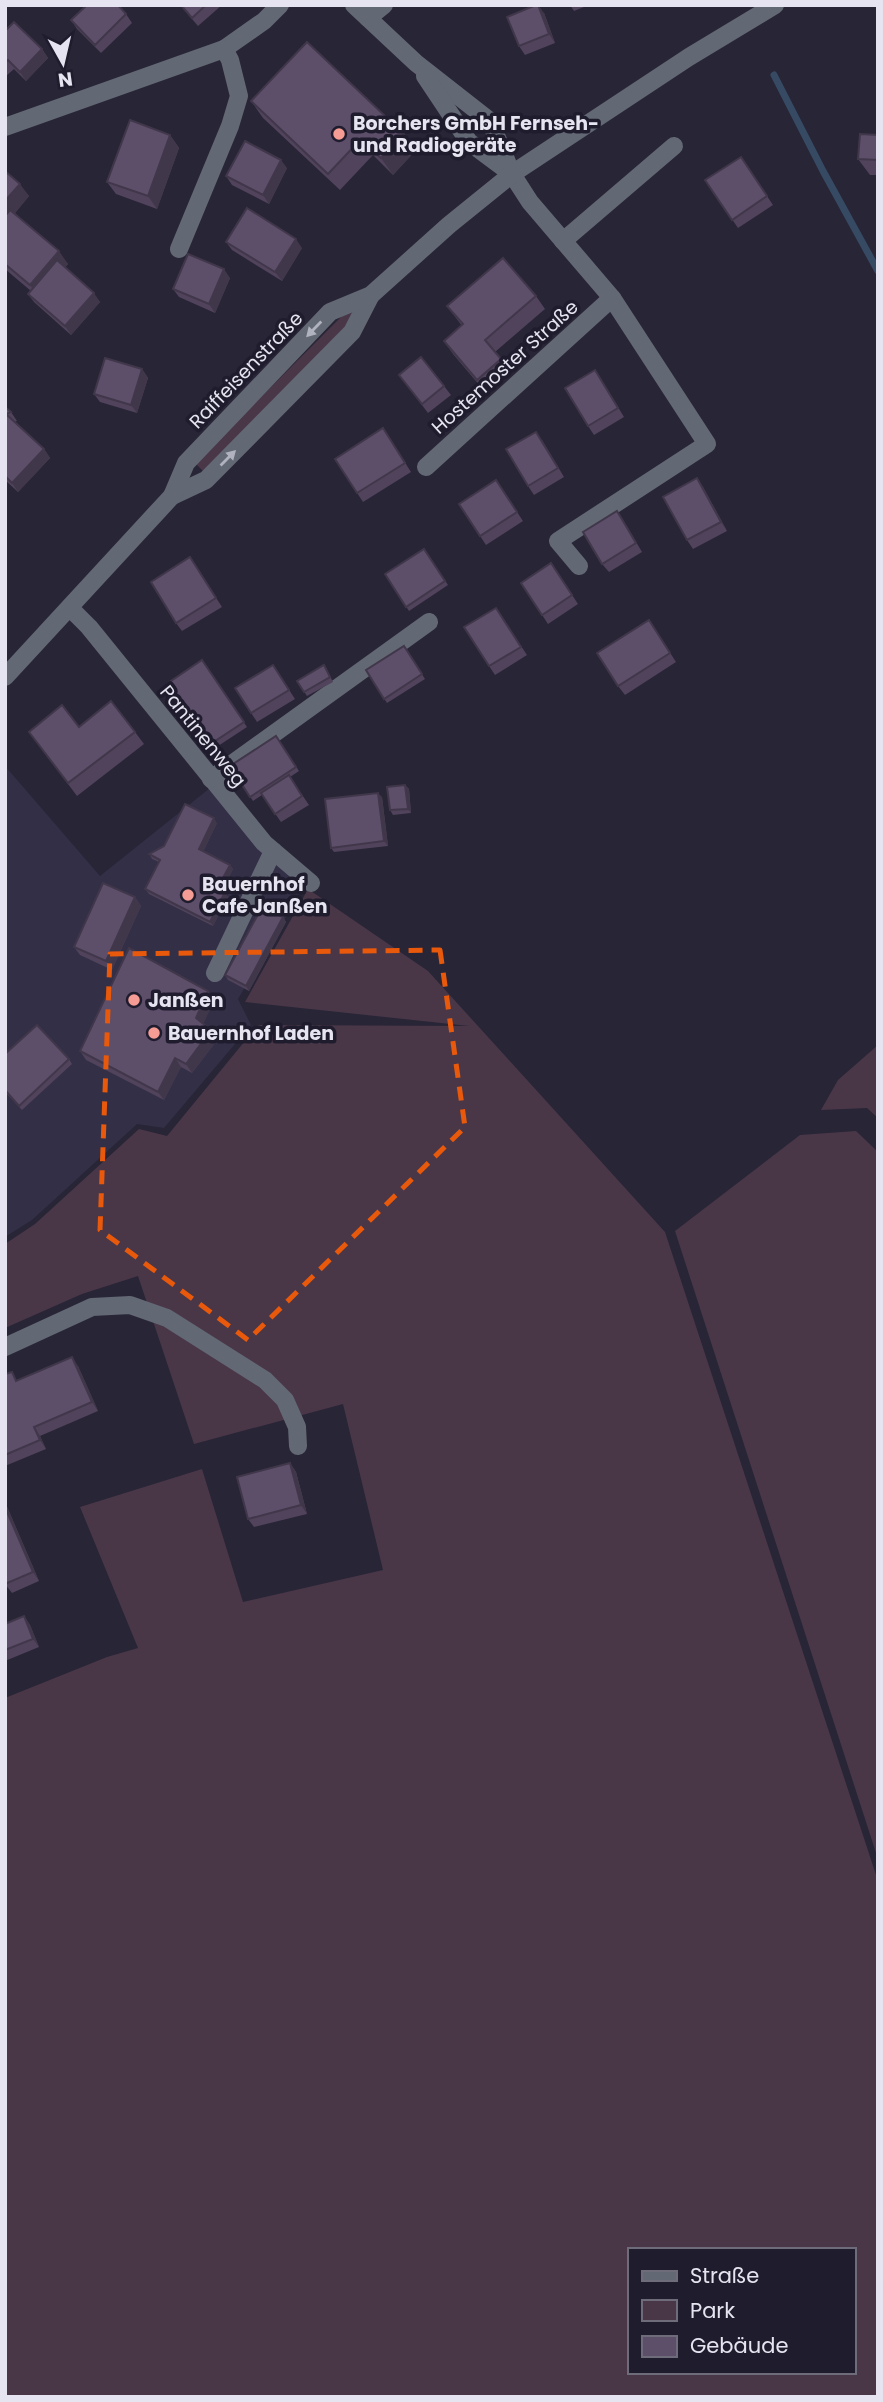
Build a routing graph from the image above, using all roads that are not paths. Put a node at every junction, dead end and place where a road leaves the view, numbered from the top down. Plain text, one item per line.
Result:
1 (280, 5) edge
2 (354, 5) edge
3 (384, 5) edge
4 (775, 5) edge
5 (368, 18) junction
6 (224, 49) junction
7 (416, 62) junction
8 (5, 127) edge
9 (674, 146) dead end
10 (512, 174) junction
11 (563, 241) junction
12 (179, 249) dead end
13 (371, 295) junction
14 (612, 298) junction
15 (426, 467) dead end
16 (172, 496) junction
17 (579, 566) dead end
18 (70, 608) junction
19 (429, 622) dead end
20 (5, 677) edge
21 (211, 779) junction
22 (273, 851) junction
23 (311, 883) dead end
24 (215, 973) dead end
25 (5, 1347) edge
26 (298, 1446) dead end

1 - 6 street
2 - 5 street
3 - 5 street
4 - 10 street, Raiffeisenstraße
5 - 7 street
6 - 8 street
6 - 12 street
7 - 10 street
7 - 10 street
9 - 11 street
10 - 11 street
10 - 13 street, Raiffeisenstraße
11 - 14 street
16 -> 13 street, Raiffeisenstraße
13 -> 16 street, Raiffeisenstraße
14 - 15 street, Hostemoster Straße
14 - 17 street
16 - 18 street, Raiffeisenstraße
18 - 20 street, Raiffeisenstraße
18 - 21 street, Pantinenweg
19 - 21 street
21 - 22 street, Pantinenweg
22 - 23 street, Pantinenweg
22 - 24 street
25 - 26 street

